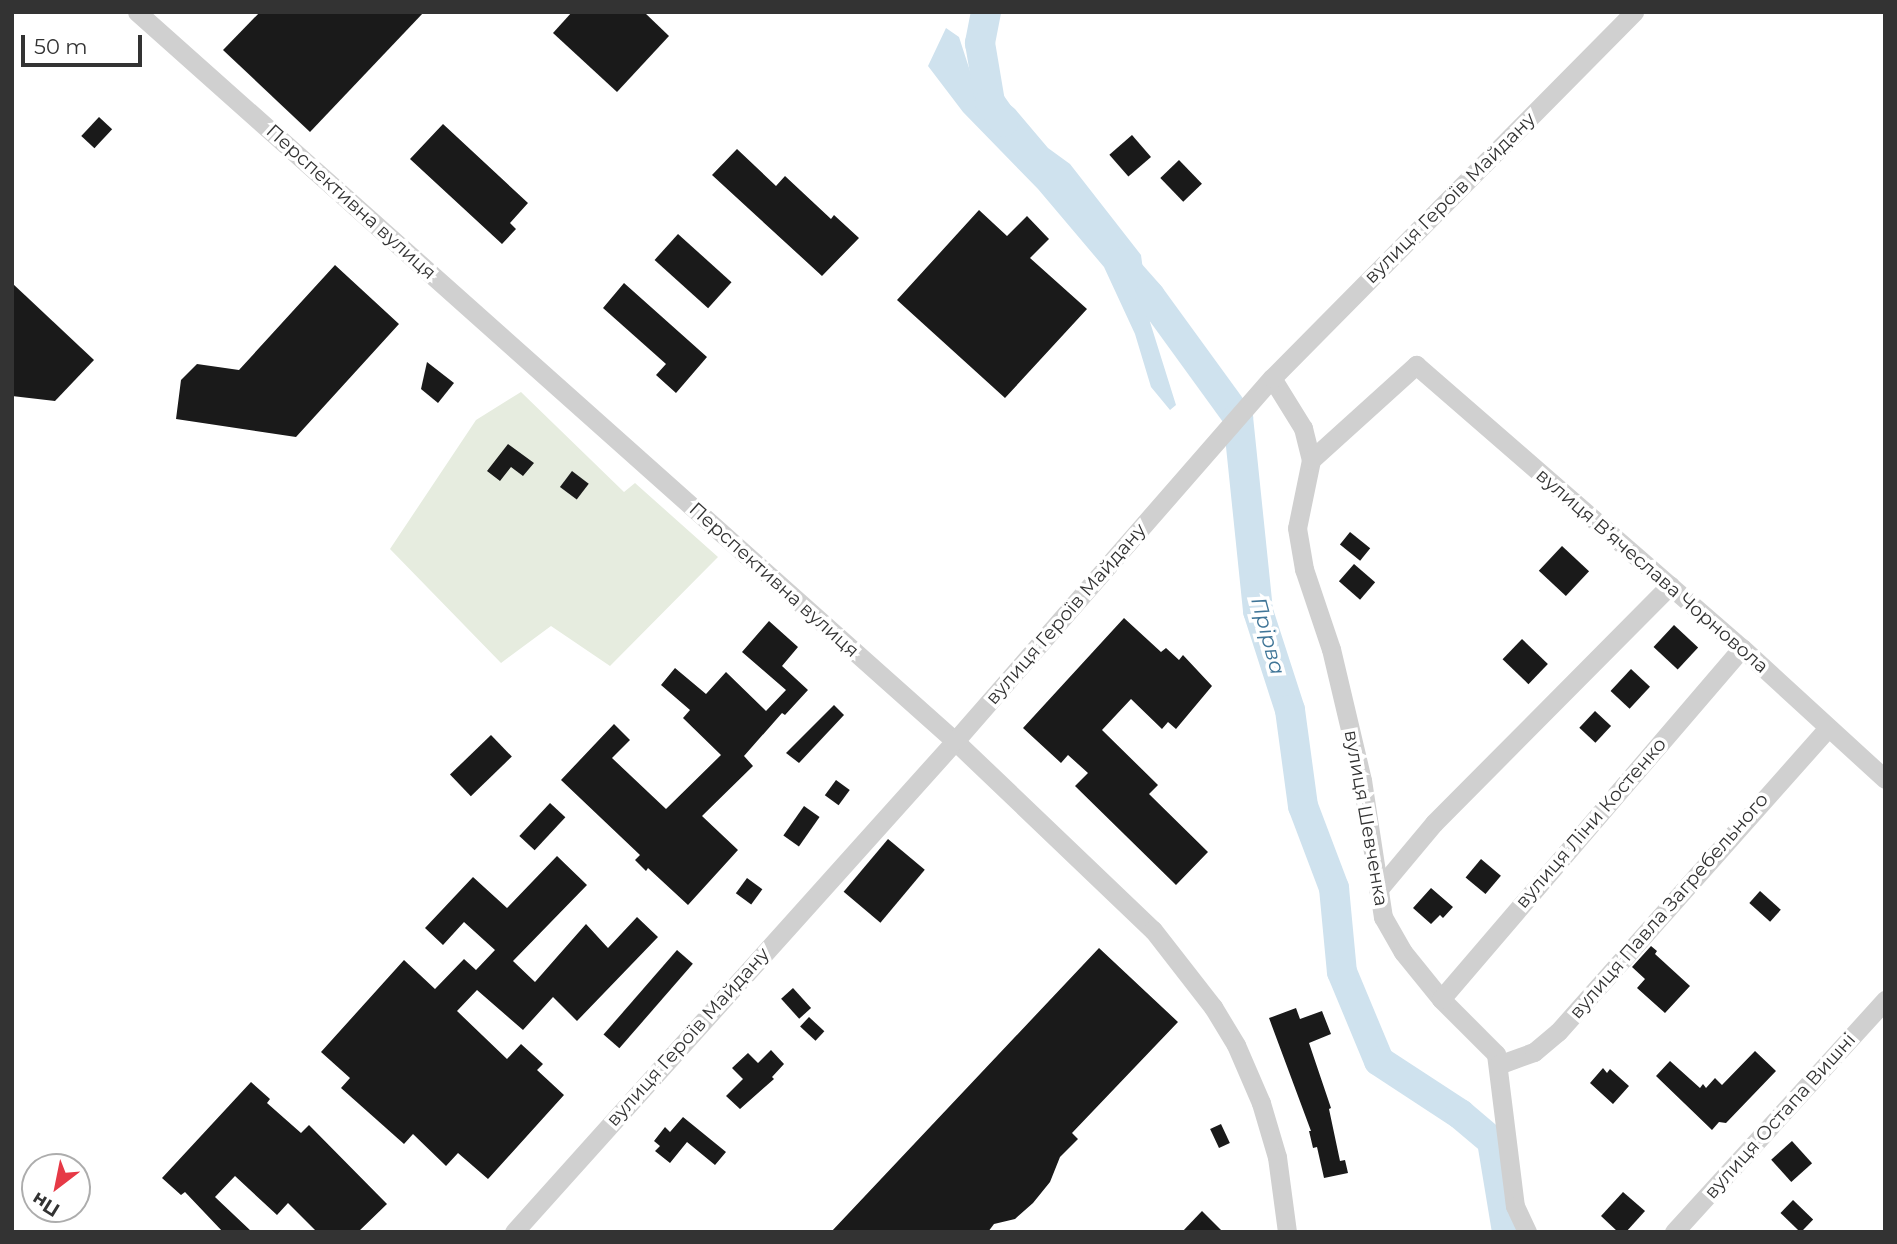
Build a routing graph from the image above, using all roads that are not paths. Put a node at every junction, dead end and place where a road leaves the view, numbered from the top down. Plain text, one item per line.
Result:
1 (137, 12) edge
2 (1634, 12) edge
3 (1272, 378) junction
4 (1311, 460) junction
5 (1670, 585) junction
6 (1742, 648) junction
7 (1827, 729) junction
8 (955, 741) junction
9 (1885, 779) edge
10 (1378, 890) junction
11 (1441, 999) junction
12 (1885, 1000) edge
13 (1498, 1065) junction
14 (514, 1232) edge
15 (1287, 1232) edge
16 (1527, 1232) edge
17 (1674, 1232) edge

1 - 8 street, Перспективна вулиця
2 - 3 street, вулиця Героїв Майдану
3 - 4 street, вулиця Шевченка
3 - 8 street, вулиця Героїв Майдану
4 - 5 street, вулиця Вʼячеслава Чорновола
4 - 10 street, вулиця Шевченка
5 - 6 street, вулиця Вʼячеслава Чорновола
5 - 10 street
6 - 7 street, вулиця Вʼячеслава Чорновола
6 - 11 street, вулиця Ліни Костенко
7 - 9 street, вулиця Вʼячеслава Чорновола
7 - 13 street, вулиця Павла Загребельного
8 - 14 street, вулиця Героїв Майдану
8 - 15 street, Перспективна вулиця
10 - 11 street, вулиця Шевченка
11 - 13 street, вулиця Шевченка
12 - 17 street, вулиця Остапа Вишні
13 - 16 street, вулиця Шевченка

